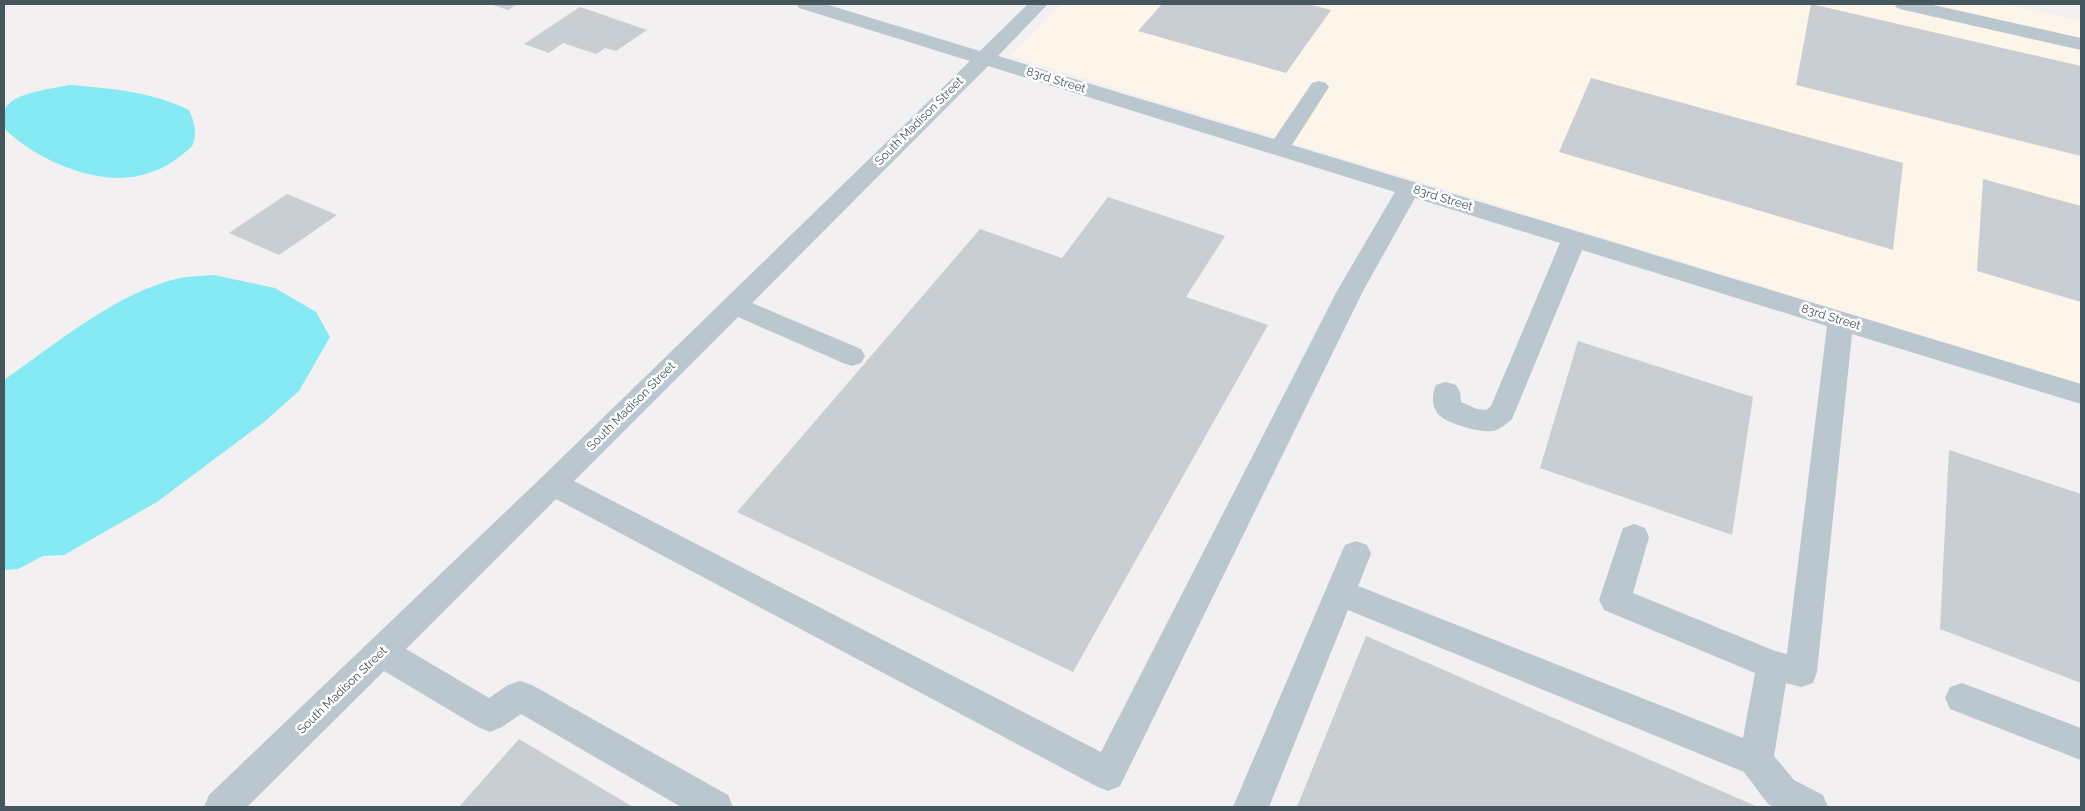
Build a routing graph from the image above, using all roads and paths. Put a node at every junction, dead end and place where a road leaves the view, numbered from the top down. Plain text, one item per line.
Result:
1 (806, 4) edge
2 (1039, 4) edge
3 (1904, 4) edge
4 (2081, 44) edge
5 (983, 58) junction
6 (1319, 87) dead end
7 (1279, 148) junction
8 (1409, 188) junction
9 (1574, 238) junction
10 (734, 305) junction
11 (1841, 320) junction
12 (852, 356) dead end
13 (1446, 392) dead end
14 (2081, 394) edge
15 (553, 484) junction
16 (1634, 537) dead end
17 (1356, 554) dead end
18 (1340, 593) junction
19 (381, 652) junction
20 (1773, 665) junction
21 (1962, 698) dead end
22 (2081, 744) edge
23 (1756, 760) junction
24 (222, 807) edge
25 (716, 807) edge
26 (1251, 807) edge
27 (1810, 807) edge

1 - 5 street, 83rd Street
2 - 5 street, South Madison Street
3 - 4 street
5 - 7 street, 83rd Street
5 - 10 street, South Madison Street
6 - 7 street
7 - 8 street, 83rd Street
8 - 9 street, 83rd Street
8 - 15 street
9 - 11 street, 83rd Street
9 - 13 street
10 - 12 street
10 - 15 street, South Madison Street
11 - 14 street, 83rd Street
11 - 20 street
15 - 19 street, South Madison Street
16 - 20 street
17 - 18 street
18 - 23 street
18 - 26 street
19 - 24 street, South Madison Street
19 - 25 street
20 - 23 street
21 - 22 street
23 - 27 street

